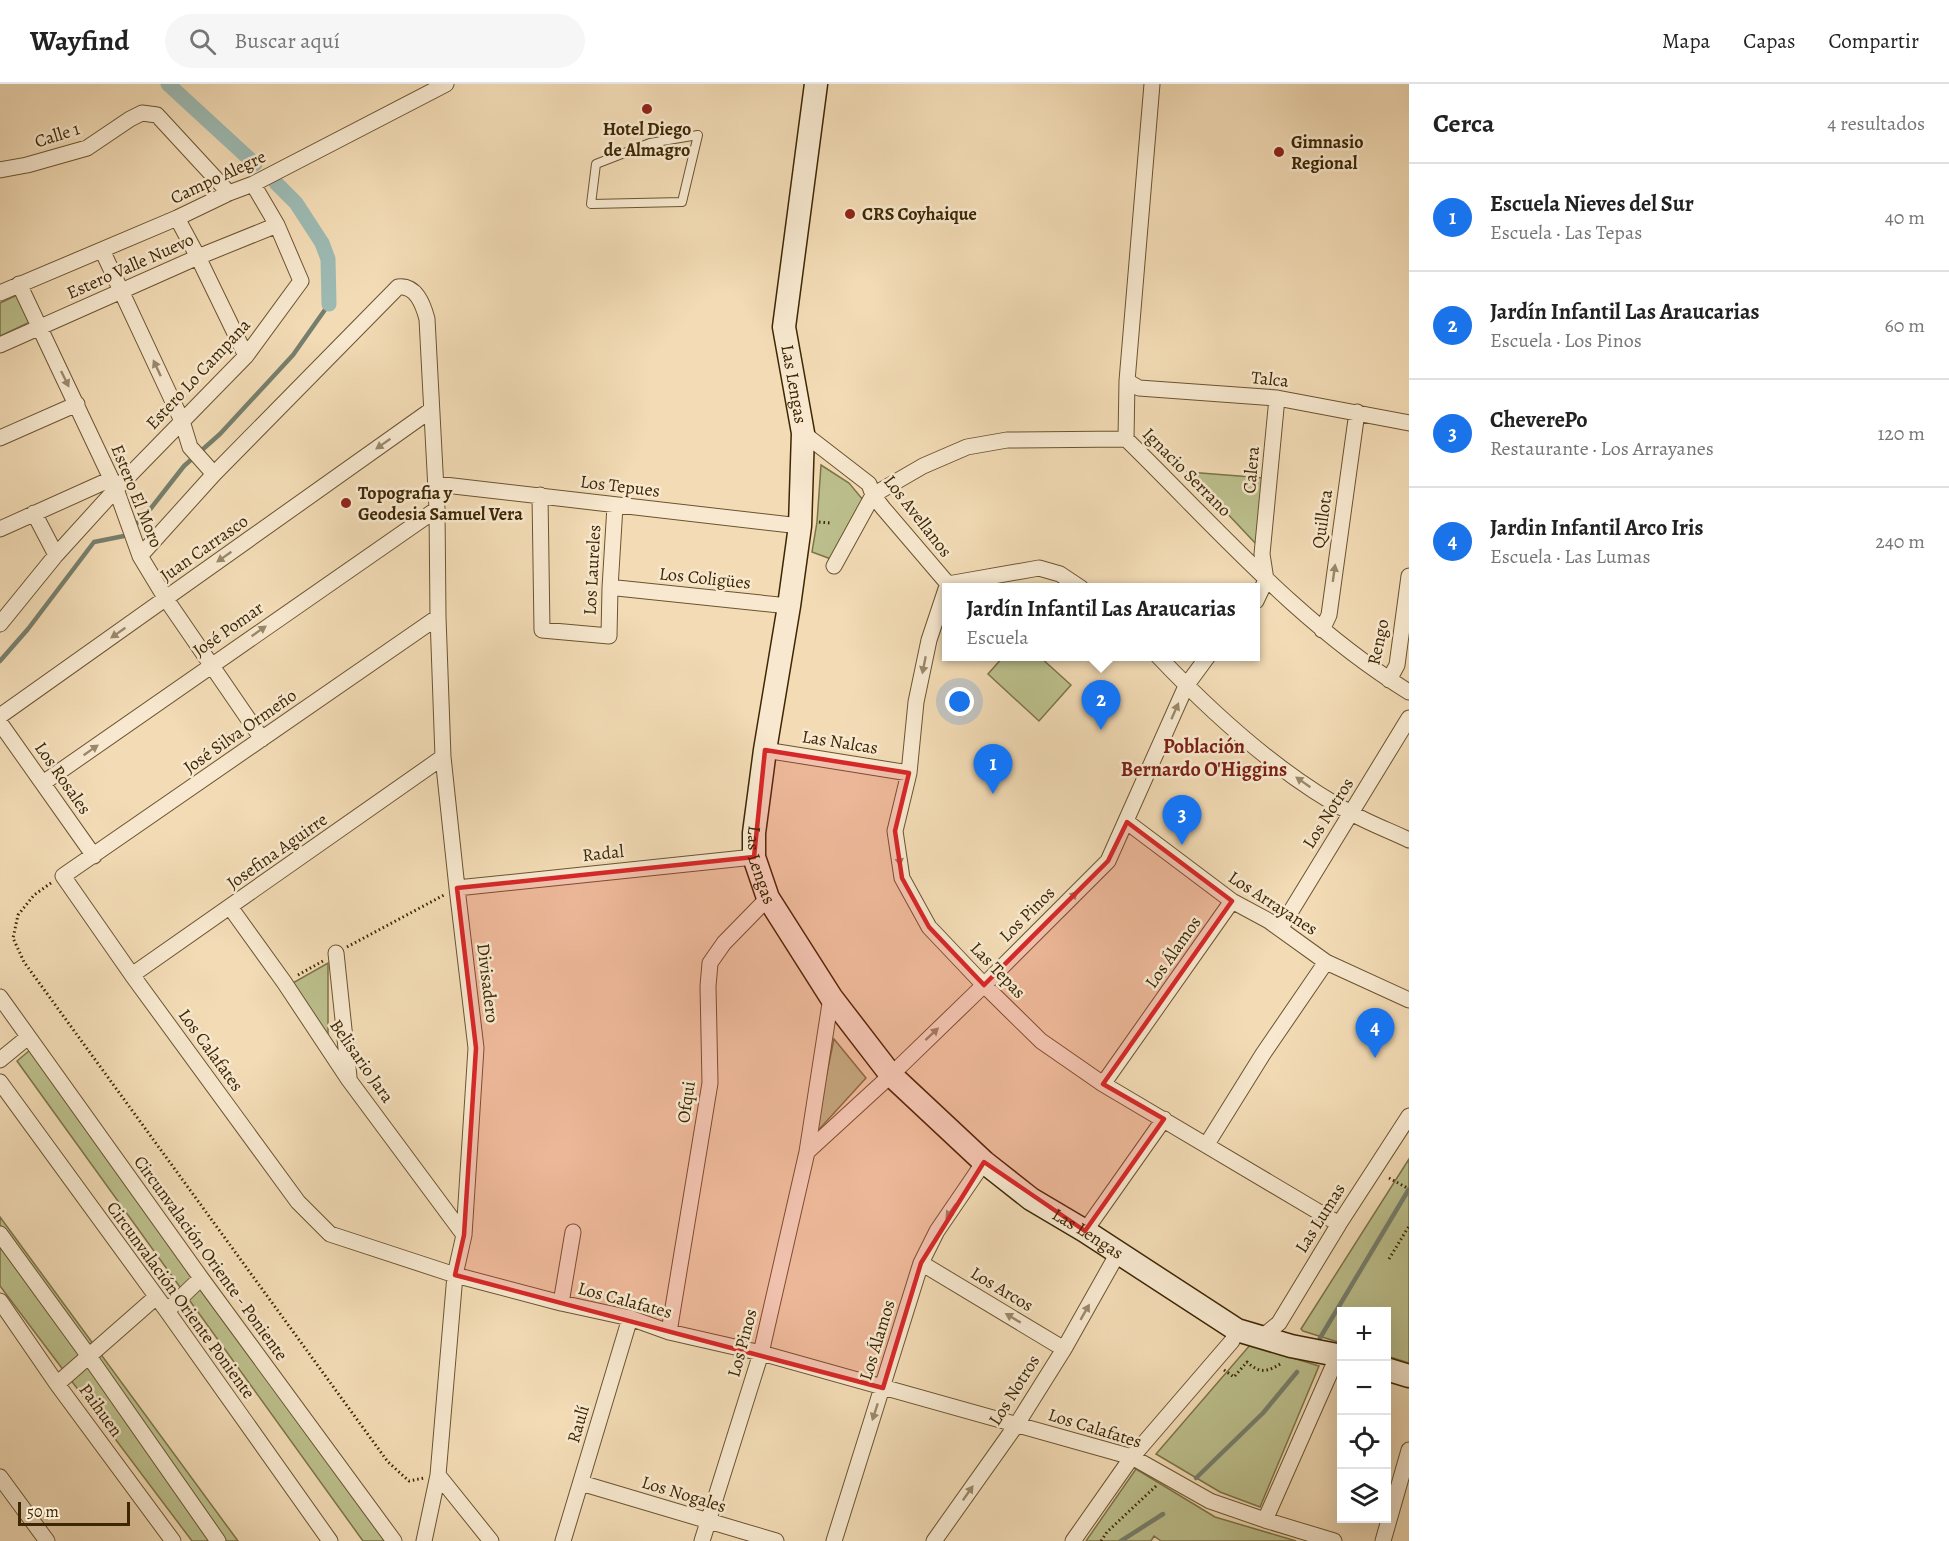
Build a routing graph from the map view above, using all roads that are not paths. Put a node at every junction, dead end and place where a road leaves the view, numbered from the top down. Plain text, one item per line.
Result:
1 (446, 84) edge
2 (816, 84) edge
3 (1152, 84) edge
4 (698, 135) joint
5 (0, 170) edge
6 (254, 184) junction
7 (229, 193) junction
8 (177, 218) junction
9 (277, 225) junction
10 (102, 250) junction
11 (198, 257) junction
12 (18, 284) junction
13 (121, 292) junction
14 (0, 293) edge
15 (39, 327) junction
16 (0, 345) edge
17 (246, 356) junction
18 (1127, 381) junction
19 (1277, 398) junction
20 (77, 404) junction
21 (431, 410) junction
22 (1357, 412) junction
23 (182, 421) junction
24 (1409, 423) edge
25 (803, 433) junction
26 (0, 438) edge
27 (1126, 439) junction
28 (214, 474) junction
29 (113, 484) junction
30 (436, 484) junction
31 (540, 495) junction
32 (873, 495) junction
33 (615, 506) junction
34 (437, 509) junction
35 (34, 513) junction
36 (807, 523) junction
37 (0, 529) edge
38 (138, 550) junction
39 (56, 555) junction
40 (834, 566) dead end
41 (1409, 576) edge
42 (1266, 580) junction
43 (944, 583) edge
44 (966, 583) edge
45 (1074, 583) edge
46 (617, 588) dead end
47 (1260, 593) edge
48 (166, 599) junction
49 (942, 602) edge
50 (789, 606) junction
51 (438, 617) junction
52 (0, 624) edge
53 (1322, 630) junction
54 (1162, 661) edge
55 (1205, 661) edge
56 (211, 665) junction
57 (1389, 680) junction
58 (1186, 686) junction
59 (1409, 692) edge
60 (0, 716) edge
61 (1409, 718) edge
62 (0, 723) edge
63 (262, 740) junction
64 (765, 750) junction
65 (443, 757) junction
66 (909, 773) junction
67 (43, 783) junction
68 (1351, 813) junction
69 (1127, 822) junction
70 (1409, 840) edge
71 (94, 856) junction
72 (754, 857) junction
73 (63, 876) joint
74 (456, 888) junction
75 (768, 897) junction
76 (1233, 902) junction
77 (230, 907) junction
78 (1280, 929) junction
79 (336, 953) road end
80 (1326, 962) junction
81 (132, 975) junction
82 (984, 985) junction
83 (0, 997) edge
84 (831, 998) junction
85 (1409, 1000) edge
86 (28, 1037) junction
87 (0, 1060) edge
88 (891, 1075) junction
89 (349, 1080) junction
90 (0, 1082) edge
91 (1103, 1084) junction
92 (1409, 1116) edge
93 (1164, 1119) junction
94 (1207, 1144) junction
95 (807, 1152) junction
96 (984, 1162) junction
97 (1339, 1224) junction
98 (1084, 1231) junction
99 (573, 1232) dead end
100 (0, 1234) edge
101 (464, 1235) junction
102 (1118, 1253) junction
103 (921, 1263) junction
104 (455, 1275) junction
105 (201, 1278) junction
106 (156, 1297) junction
107 (0, 1301) edge
108 (561, 1304) junction
109 (166, 1311) junction
110 (630, 1318) junction
111 (1238, 1330) junction
112 (669, 1332) junction
113 (1261, 1338) junction
114 (1064, 1348) junction
115 (761, 1353) junction
116 (88, 1355) junction
117 (1337, 1355) edge
118 (1338, 1361) edge
119 (1391, 1371) edge
120 (1409, 1376) edge
121 (57, 1384) junction
122 (883, 1388) junction
123 (1017, 1424) junction
124 (1409, 1450) edge
125 (1132, 1457) junction
126 (438, 1475) junction
127 (0, 1477) edge
128 (581, 1483) junction
129 (1265, 1520) junction
130 (709, 1521) junction
131 (47, 1541) edge
132 (173, 1541) edge
133 (218, 1541) edge
134 (330, 1541) edge
135 (394, 1541) edge
136 (424, 1541) edge
137 (491, 1541) edge
138 (563, 1541) edge
139 (702, 1541) edge
140 (776, 1541) edge
141 (834, 1541) edge
142 (934, 1541) edge
143 (1073, 1541) edge
144 (1334, 1541) edge
145 (1383, 1541) edge

1 - 6 street, Campo Alegre
2 - 25 street, Las Lengas
3 - 18 street, Ignacio Serrano
4 - 4 lane
5 - 7 street, Calle 1
6 - 7 street, Campo Alegre
6 - 9 street
7 - 8 street, Campo Alegre
8 - 10 street, Campo Alegre
8 - 11 street
9 - 11 street, Estero Valle Nuevo
9 - 17 street, Estero Lo Campana
10 - 12 street, Campo Alegre
10 - 13 street
11 - 13 street, Estero Valle Nuevo
11 - 17 street
12 - 14 street, Campo Alegre
12 - 15 street, Estero El Moro
13 - 15 street, Estero Valle Nuevo
23 -> 13 street
15 - 16 street, Estero Valle Nuevo
15 -> 20 street, Estero El Moro
17 - 23 street, Estero Lo Campana
18 - 19 street, Talca
18 - 27 street, Ignacio Serrano
19 - 22 street, Talca
19 - 42 street, Calera
20 - 26 street
20 - 29 street, Estero El Moro
21 - 28 street, Divisadero
21 - 30 street, Divisadero
21 -> 48 street, Juan Carrasco
22 - 24 street, Talca
53 -> 22 street, Quillota
23 - 28 street
23 - 29 street, Estero Lo Campana
25 - 32 street, Los Avellanos
25 - 36 street, Las Lengas
27 - 32 street
27 - 42 street, Ignacio Serrano
28 - 38 street
29 - 35 street
29 - 38 street, Estero El Moro
29 - 39 street, Estero Lo Campana
30 - 31 street, Los Tepues
30 - 34 street, Divisadero
31 - 33 street, Los Tepues
31 - 33 street, Los Laureles
32 - 40 street
32 - 43 street, Los Avellanos
33 - 36 street, Los Tepues
34 - 51 street, Divisadero
56 -> 34 street, José Pomar
35 - 37 street
35 - 39 street
36 - 50 street, Las Lengas
38 - 48 street, Estero El Moro
39 - 52 street, Estero Lo Campana
41 - 57 street, Rengo
42 - 47 street
42 - 53 street, Ignacio Serrano
44 - 45 street, Los Avellanos
46 - 50 street, Los Coligües
48 - 56 street, Estero El Moro
48 -> 60 street, Juan Carrasco
49 -> 66 street, Las Tepas
50 - 64 street, Las Lengas
51 - 63 street, José Silva Ormeño
51 - 65 street, Divisadero
53 - 57 street, Ignacio Serrano
54 - 58 street
55 - 58 street, Los Pinos
56 - 63 street, Estero El Moro
67 -> 56 street, José Pomar
57 - 59 street, Ignacio Serrano
68 -> 58 street
69 -> 58 street, Los Pinos
61 - 68 street, Los Notros
62 - 67 street, Los Rosales
63 - 71 street, José Silva Ormeño
64 - 66 street, Las Nalcas
64 - 72 street, Las Lengas
65 - 74 street, Divisadero
65 - 77 street, Josefina Aguirre
66 -> 82 street, Las Tepas
67 - 71 street, Los Rosales
68 - 70 street
68 - 78 street, Los Notros
69 - 76 street, Los Arrayanes
82 -> 69 street, Los Pinos
71 - 73 street, José Silva Ormeño
72 - 74 street, Radal
72 - 75 street, Las Lengas
73 - 81 street, Los Calafates
74 - 101 street, Divisadero
75 - 84 street, Las Lengas
75 - 112 street, Ofqui
76 - 78 street, Los Arrayanes
76 - 91 street, Los Álamos
77 - 81 street, Josefina Aguirre
77 - 89 street, Belisario Jara
78 - 80 street, Los Arrayanes
79 - 89 street
80 - 85 street, Los Arrayanes
80 - 94 street
81 - 104 street, Los Calafates
88 -> 82 street, Los Pinos
82 - 91 street, Las Tepas
83 - 86 street, Circunvalación Oriente - Poniente
84 - 88 street, Las Lengas
84 - 95 street, Los Pinos
86 - 87 street
86 - 105 street, Circunvalación Oriente - Poniente
88 - 95 street, Los Pinos
88 - 96 street, Las Lengas
89 - 101 street, Belisario Jara
90 - 106 street, Circunvalación Oriente Poniente
91 - 93 street, Las Tepas
92 - 97 street, Las Lumas
93 - 94 street, Las Tepas
93 - 98 street
94 - 97 street, Las Tepas
95 - 115 street, Los Pinos
96 - 98 street, Las Lengas
96 -> 103 street, Los Álamos
97 - 113 street, Las Lumas
98 - 102 street, Las Lengas
99 - 108 street
100 - 116 street
101 - 104 street, Divisadero
102 - 111 street, Las Lengas
114 -> 102 street, Los Notros
114 -> 103 street, Los Arcos
103 - 122 street, Los Álamos
104 - 108 street, Los Calafates
104 - 126 street, Divisadero
105 - 109 street
105 - 135 street, Circunvalación Oriente - Poniente
106 - 109 street, Circunvalación Oriente Poniente
106 - 116 street
107 - 121 street, Paihuen
108 - 110 street, Los Calafates
109 - 134 street, Circunvalación Oriente Poniente
110 - 112 street, Los Calafates
110 - 128 street, Raulí
111 - 113 street, Las Lengas
111 - 125 street
112 - 115 street, Los Calafates
113 - 117 street, Las Lengas
114 - 123 street, Los Notros
115 - 122 street, Los Calafates
115 - 130 street, Los Pinos
116 - 121 street
116 - 133 street
118 - 129 street
119 - 120 street
121 - 132 street, Paihuen
122 - 123 street, Los Calafates
122 -> 141 street, Los Álamos
123 - 125 street, Los Calafates
142 -> 123 street, Los Notros
124 - 145 street
125 - 129 street, Los Calafates
125 - 143 street
126 - 136 street
126 - 137 street
127 - 131 street
128 - 130 street, Los Nogales
128 - 138 street, Raulí
129 - 144 street, Los Calafates
130 - 139 street, Los Pinos
130 - 140 street, Los Nogales

